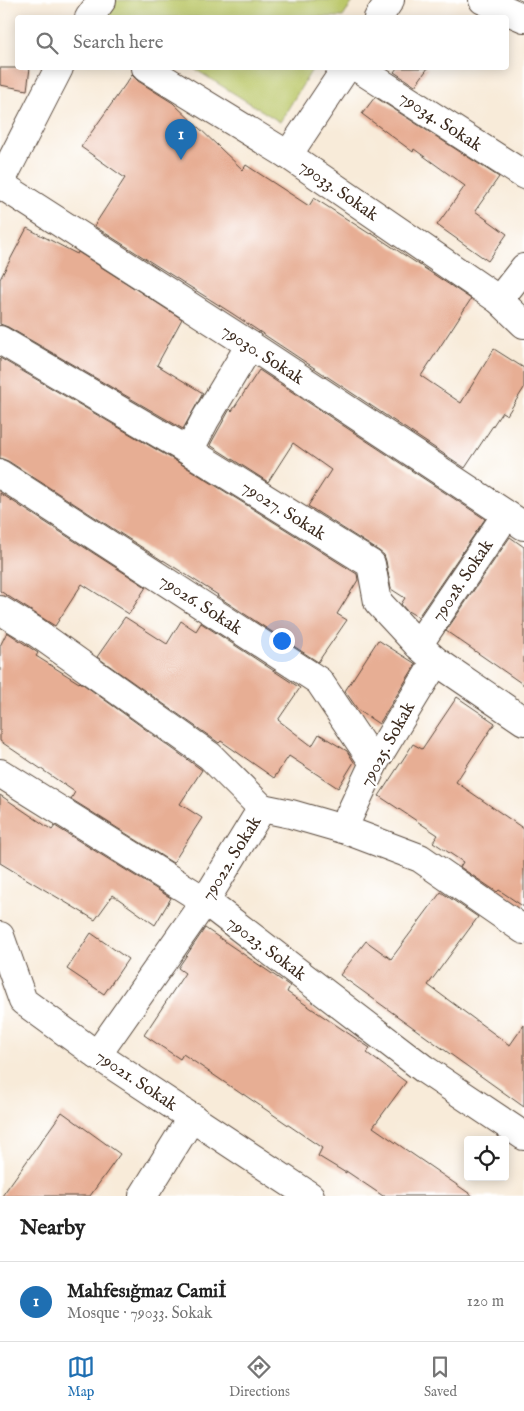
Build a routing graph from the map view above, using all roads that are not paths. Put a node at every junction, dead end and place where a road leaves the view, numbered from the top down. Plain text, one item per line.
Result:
1 (102, 0) edge
2 (390, 0) edge
3 (483, 0) edge
4 (91, 15) edge
5 (380, 15) edge
6 (524, 18) edge
7 (58, 70) edge
8 (149, 70) edge
9 (345, 70) edge
10 (361, 70) edge
11 (288, 154) junction
12 (524, 175) edge
13 (0, 183) edge
14 (524, 268) edge
15 (499, 300) junction
16 (524, 324) edge
17 (0, 340) edge
18 (250, 345) junction
19 (189, 451) junction
20 (0, 474) edge
21 (515, 521) edge
22 (0, 610) edge
23 (427, 653) junction
24 (524, 721) edge
25 (374, 763) junction
26 (0, 773) edge
27 (262, 808) junction
28 (343, 829) junction
29 (205, 901) junction
30 (524, 930) edge
31 (0, 936) edge
32 (97, 1055) junction
33 (192, 1117) junction
34 (524, 1136) edge
35 (143, 1196) edge
36 (310, 1196) edge

1 - 4 street
2 - 5 street
3 - 6 street
7 - 13 street
8 - 11 street, 79033. Sokak
9 - 11 street
10 - 12 street, 79034. Sokak
11 - 15 street, 79033. Sokak
13 - 18 street, 79030. Sokak
14 - 15 street
15 - 16 street, 79033. Sokak
17 - 19 street, 79027. Sokak
18 - 19 street
18 - 21 street, 79030. Sokak
19 - 23 street, 79027. Sokak
20 - 25 street, 79026. Sokak
21 - 23 street, 79028. Sokak
22 - 27 street, 79022. Sokak
23 - 24 street, 79027. Sokak
23 - 25 street, 79025. Sokak
25 - 28 street, 79025. Sokak
26 - 29 street, 79023. Sokak
27 - 28 street
27 - 29 street, 79022. Sokak
28 - 30 street
29 - 32 street, 79022. Sokak
29 - 34 street, 79023. Sokak
31 - 32 street, 79021. Sokak
32 - 33 street, 79021. Sokak
33 - 35 street
33 - 36 street, 79021. Sokak

